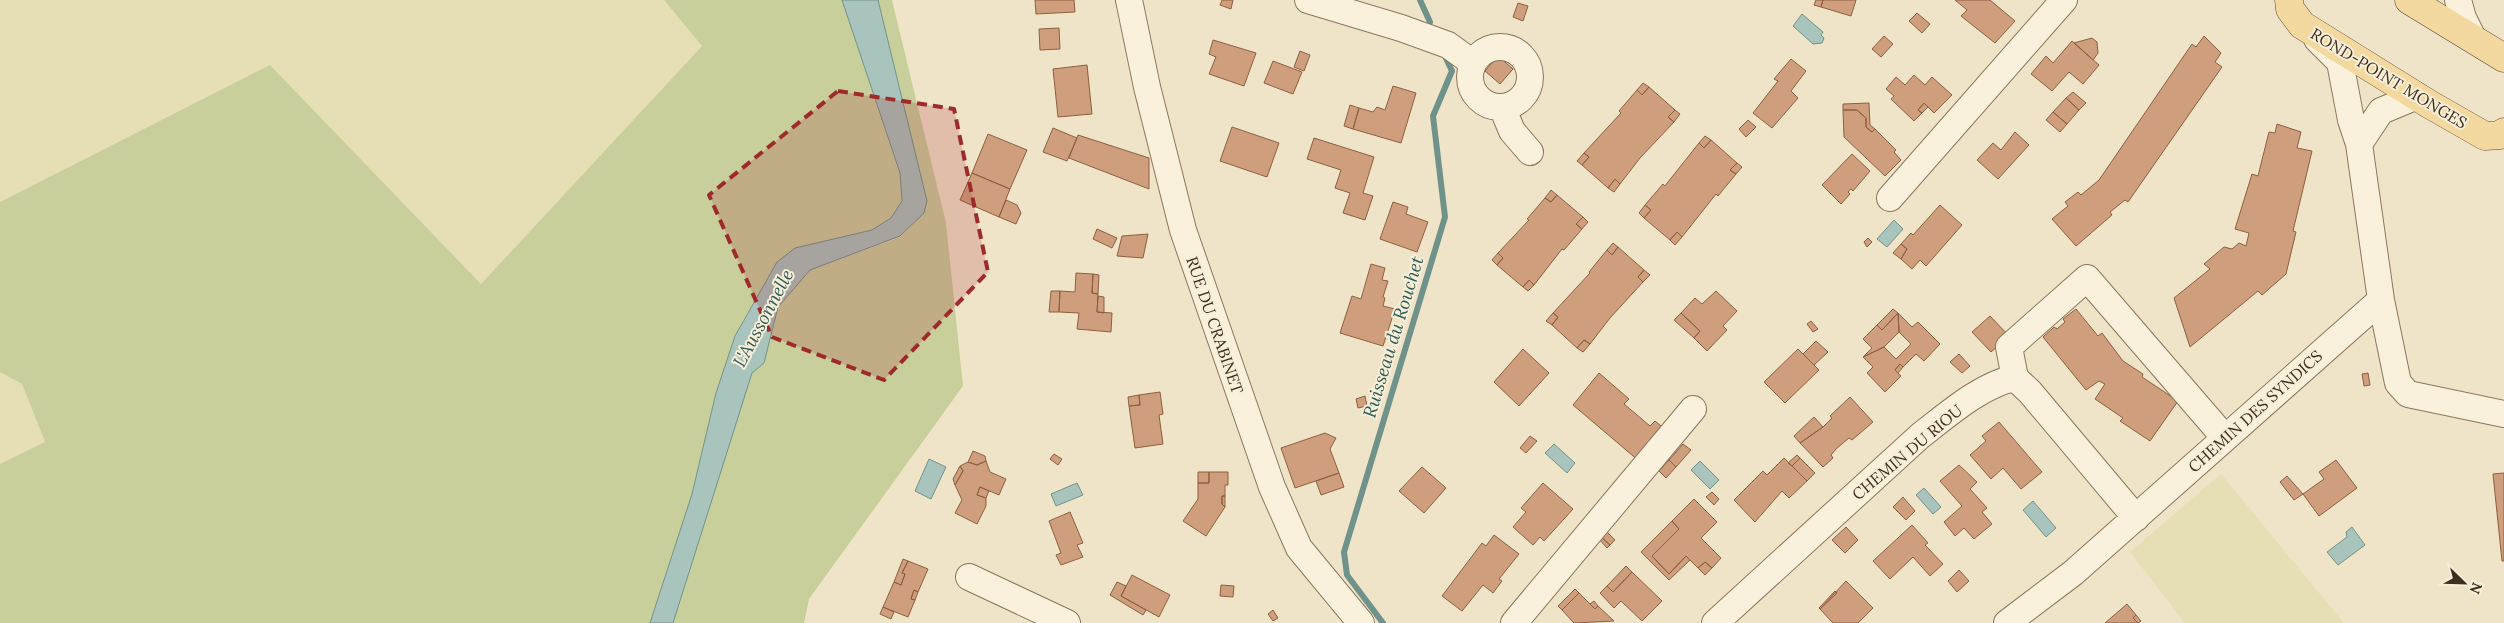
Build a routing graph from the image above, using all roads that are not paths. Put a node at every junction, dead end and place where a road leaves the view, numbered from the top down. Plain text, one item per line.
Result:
1 (1129, 0) edge
2 (1308, 0) edge
3 (2064, 0) edge
4 (2289, 0) edge
5 (2409, 0) edge
6 (2458, 0) edge
7 (2302, 25) junction
8 (2473, 38) junction
9 (2504, 58) edge
10 (1473, 63) junction
11 (2417, 96) junction
12 (1502, 107) junction
13 (2504, 132) edge
14 (2359, 144) junction
15 (1530, 152) dead end
16 (1890, 198) dead end
17 (2381, 300) junction
18 (2015, 378) junction
19 (1694, 409) dead end
20 (2494, 412) edge
21 (2225, 438) junction
22 (2136, 518) junction
23 (969, 577) dead end
24 (1067, 623) edge
25 (1361, 623) edge
26 (1514, 623) edge
27 (1715, 623) edge
28 (2008, 623) edge

1 - 25 street, RUE DU CRABINET
2 - 10 street
3 - 16 street
4 - 7 main road, ROND-POINT MONGES
5 - 8 main road
6 - 8 street
7 - 11 main road, ROND-POINT MONGES
7 - 14 street
8 - 9 main road
10 - 12 street
10 - 12 street
11 - 13 main road, ROND-POINT MONGES
11 - 14 street
12 - 15 street
14 - 17 street
17 - 20 street
17 - 21 street, CHEMIN DES SYNDICS
18 - 21 street
18 - 22 street
18 - 27 street, CHEMIN DU RIOU
19 - 26 street
21 - 22 street, CHEMIN DES SYNDICS
22 - 28 street, CHEMIN DES SYNDICS
23 - 24 street

